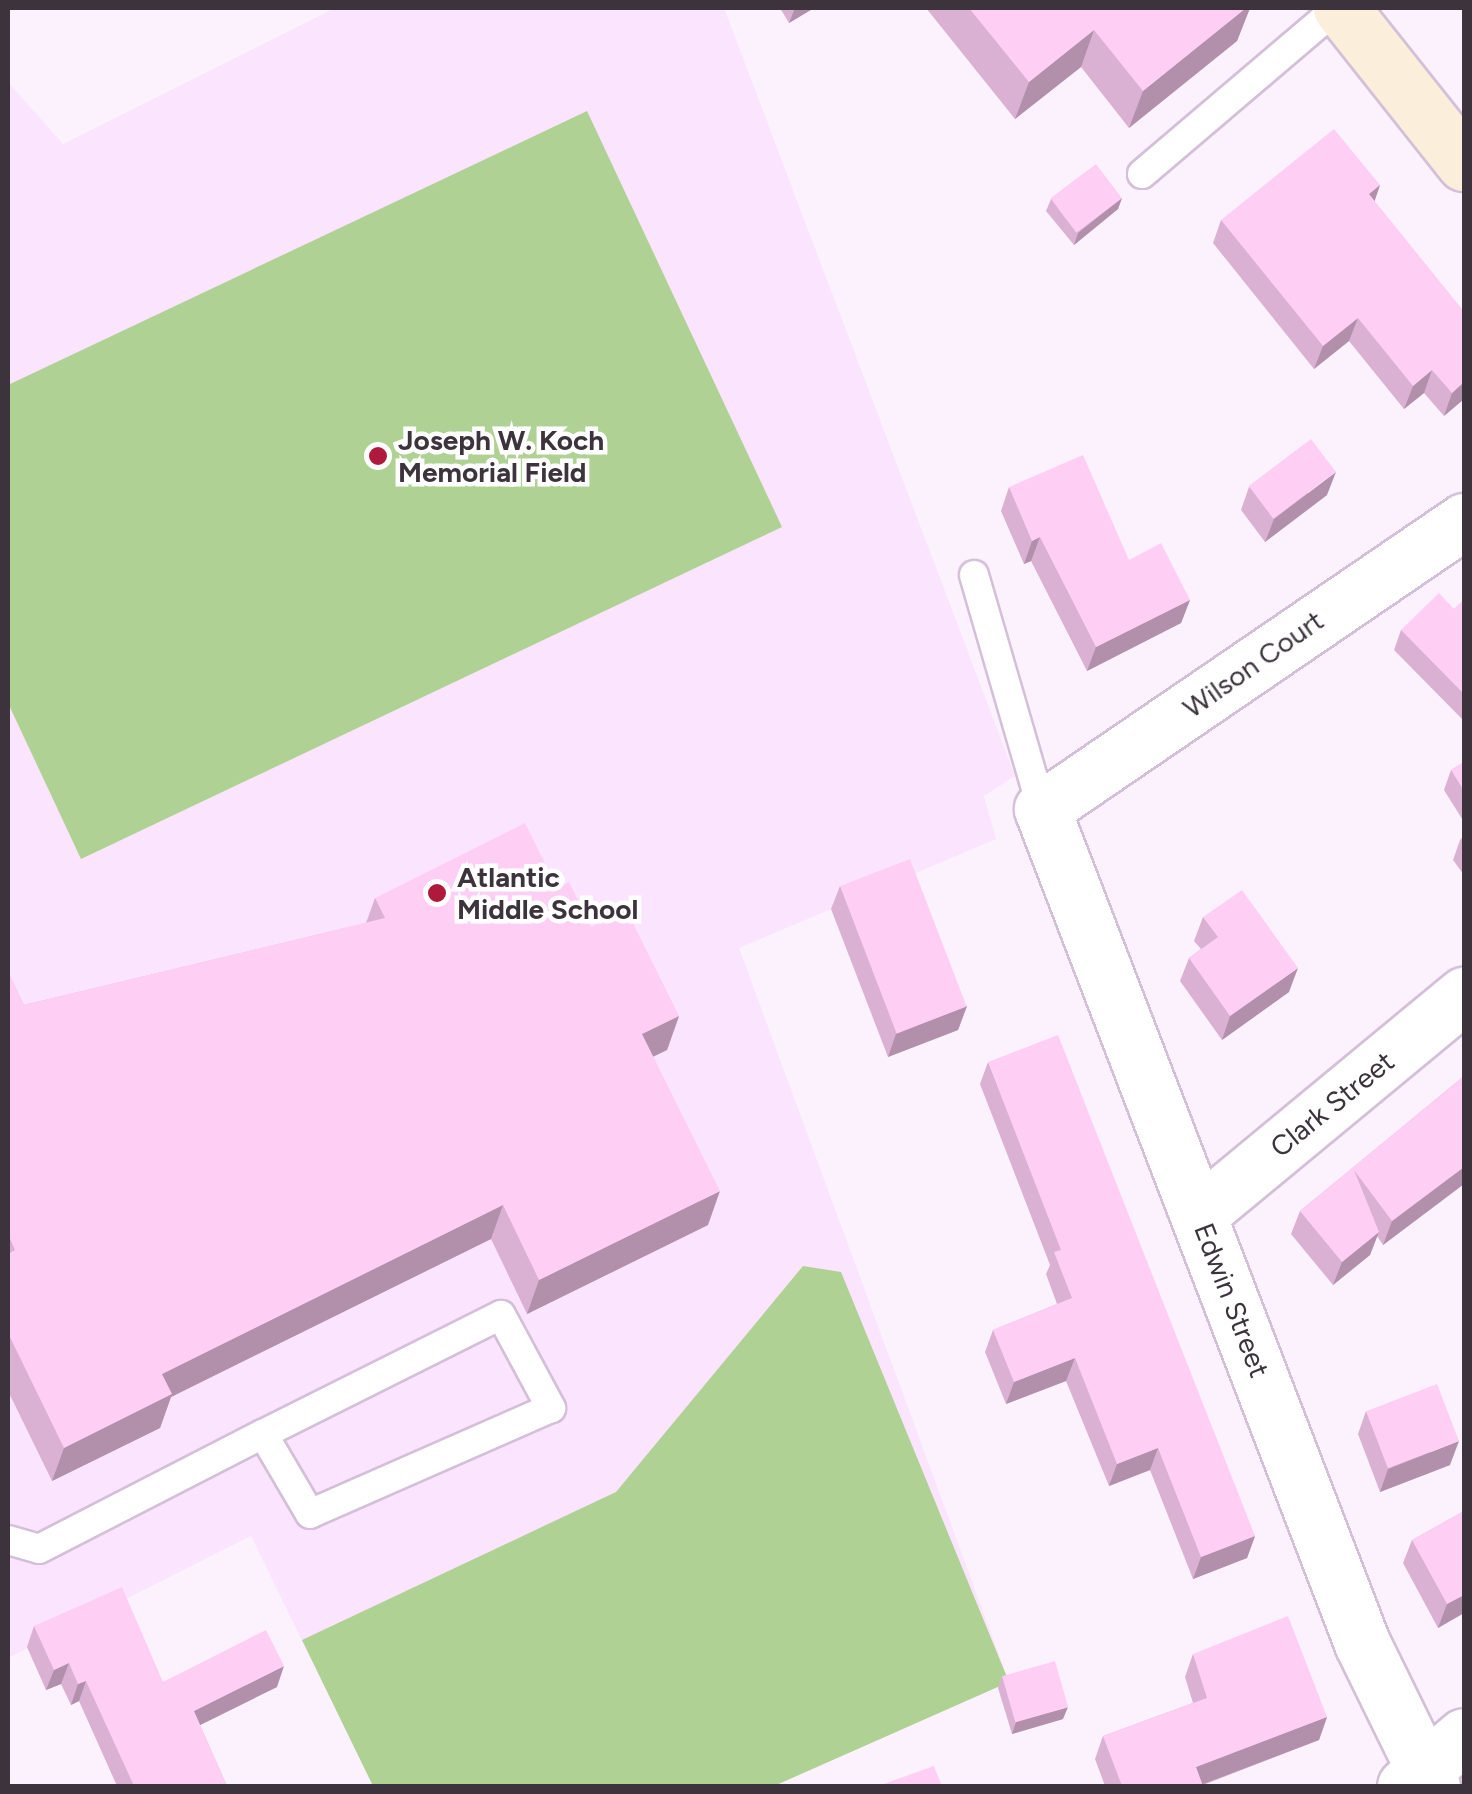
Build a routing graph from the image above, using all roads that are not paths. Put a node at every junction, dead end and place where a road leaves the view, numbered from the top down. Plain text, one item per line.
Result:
1 (1339, 8) edge
2 (1464, 164) edge
3 (1142, 174) dead end
4 (1464, 520) edge
5 (974, 576) dead end
6 (1042, 809) junction
7 (1464, 994) edge
8 (1199, 1214) junction
9 (263, 1434) junction
10 (8, 1540) edge
11 (1432, 1769) edge

1 - 2 main road
1 - 3 lane
4 - 6 street, Wilson Court
5 - 6 lane
6 - 8 street, Edwin Street
7 - 8 street, Clark Street
8 - 11 street, Edwin Street
9 - 9 lane
9 - 10 lane

